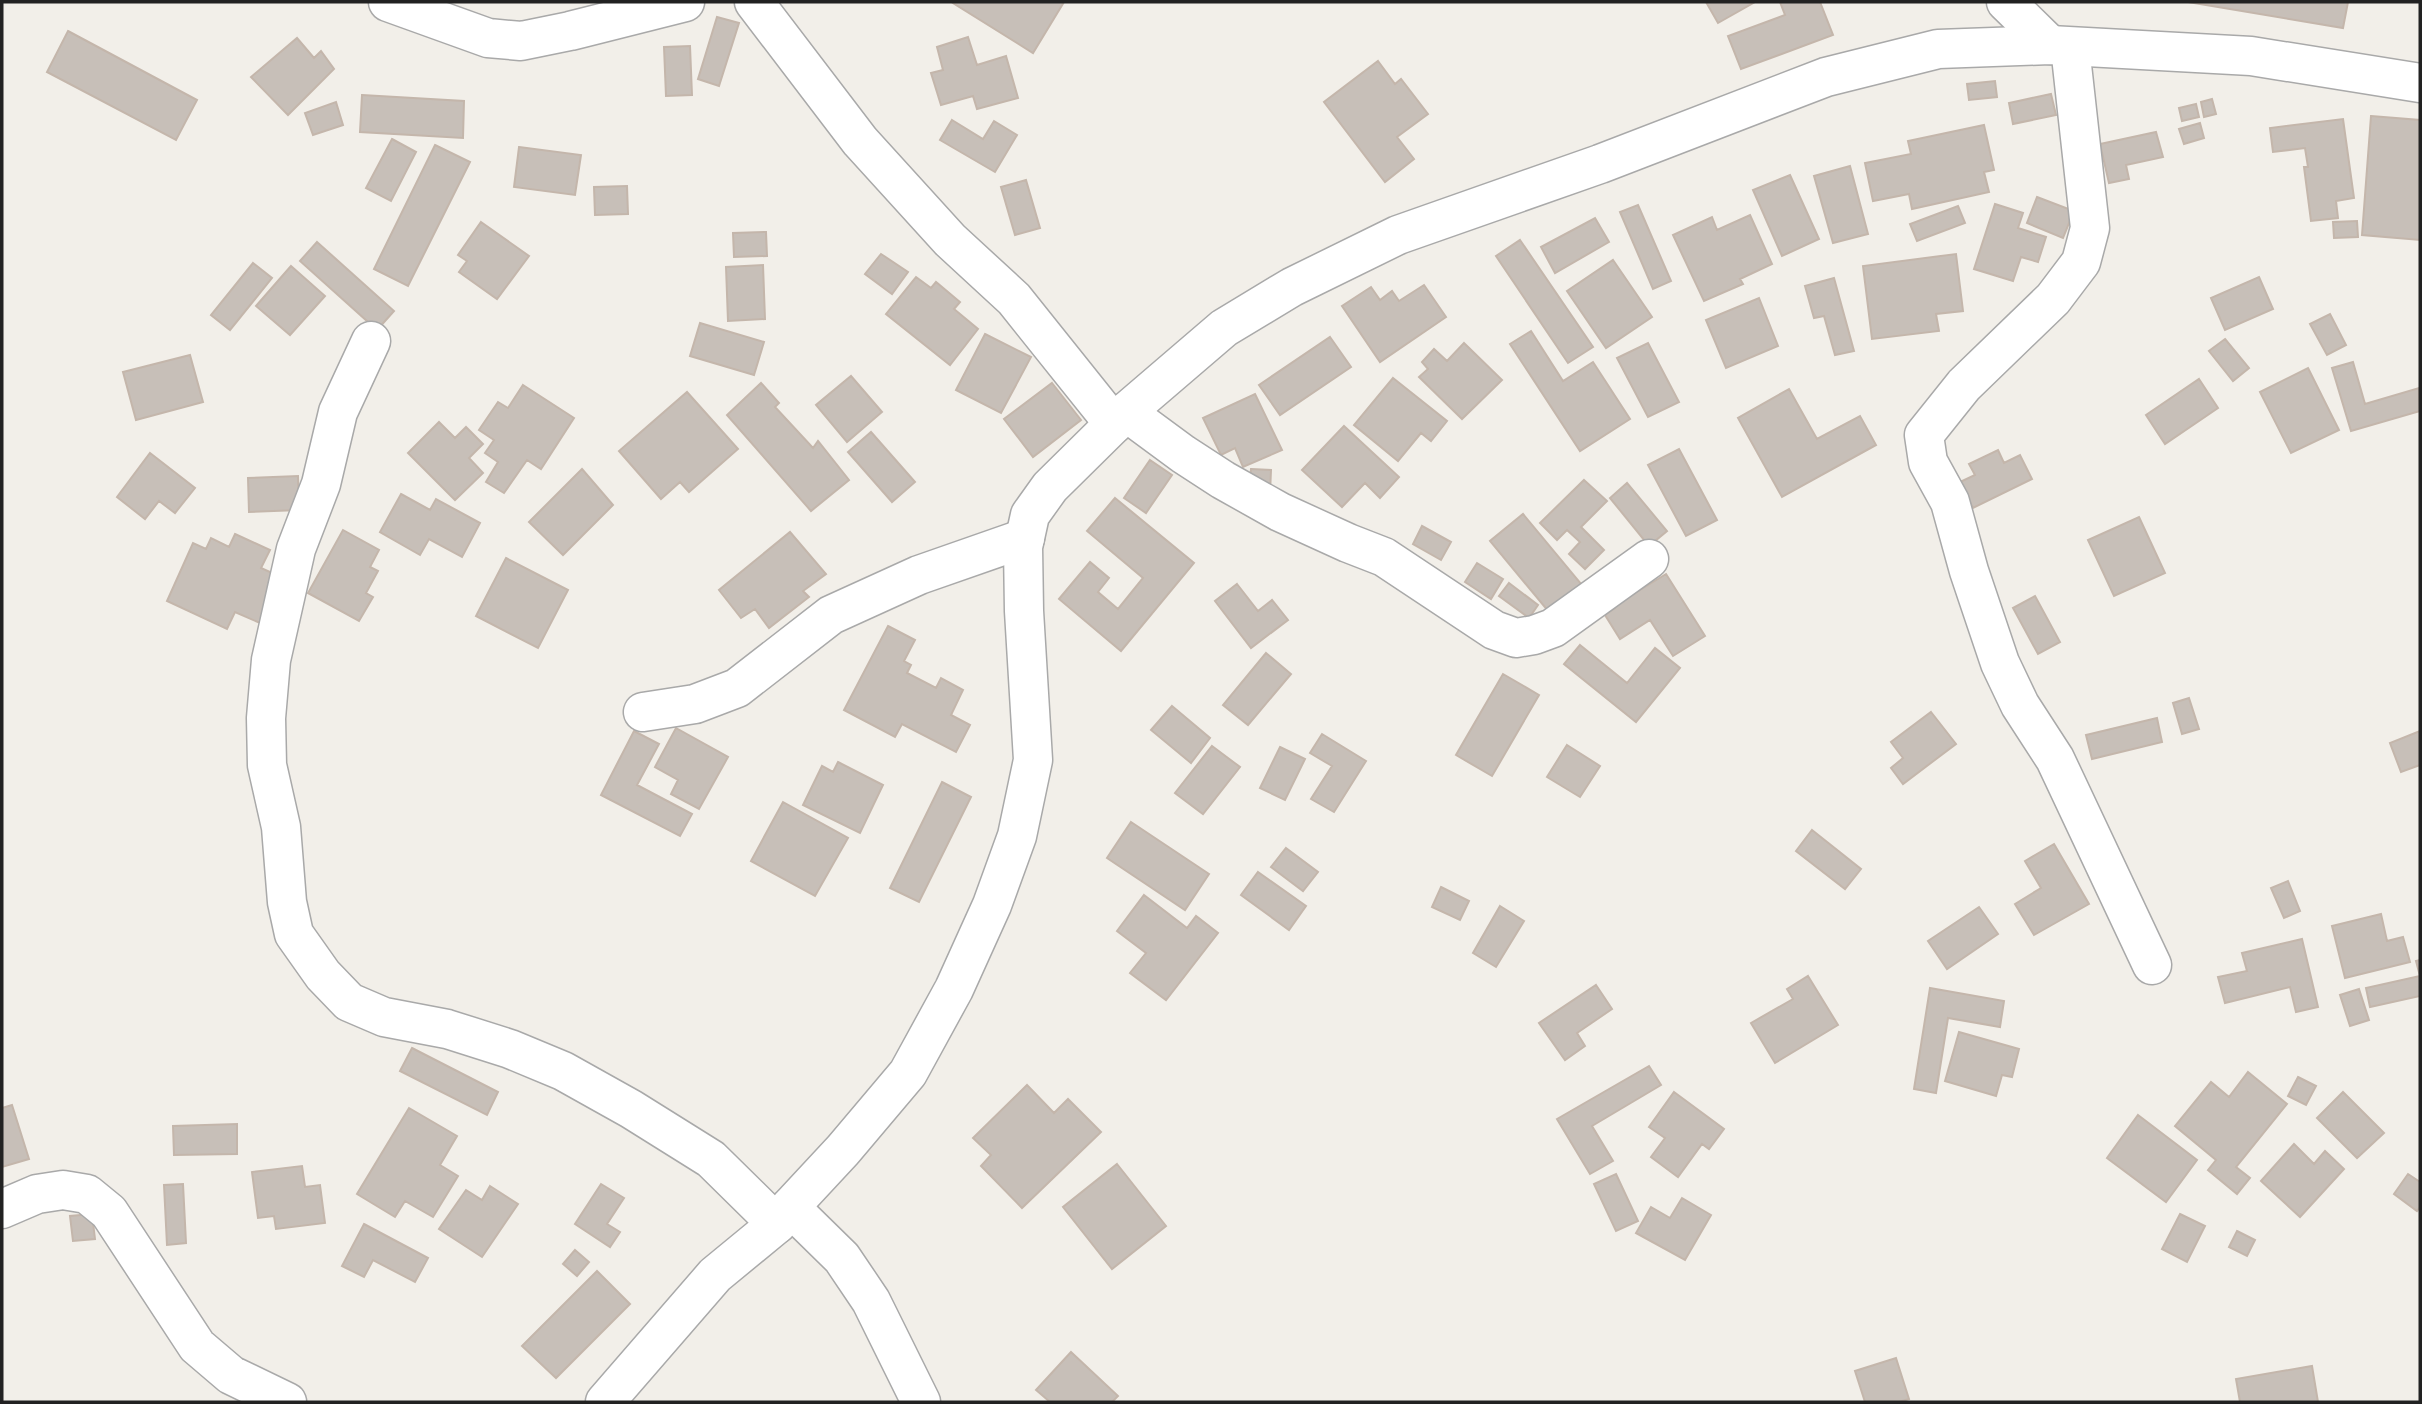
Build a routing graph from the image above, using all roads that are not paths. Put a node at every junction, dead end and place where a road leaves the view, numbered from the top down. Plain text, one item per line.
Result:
1 (388, 2) edge
2 (685, 2) edge
3 (756, 2) edge
4 (2006, 2) edge
5 (2060, 46) junction
6 (2420, 83) edge
7 (371, 341) dead end
8 (1120, 418) junction
9 (1025, 538) junction
10 (1649, 559) dead end
11 (643, 712) dead end
12 (2152, 965) dead end
13 (2, 1209) edge
14 (784, 1215) junction
15 (287, 1402) edge
16 (605, 1402) edge
17 (921, 1402) edge

1 - 2 street
3 - 8 street
4 - 5 street
5 - 6 street
5 - 8 street
5 - 12 street
7 - 14 street
8 - 9 street
8 - 10 street
9 - 11 street
9 - 14 street
13 - 15 street
14 - 16 street
14 - 17 street

